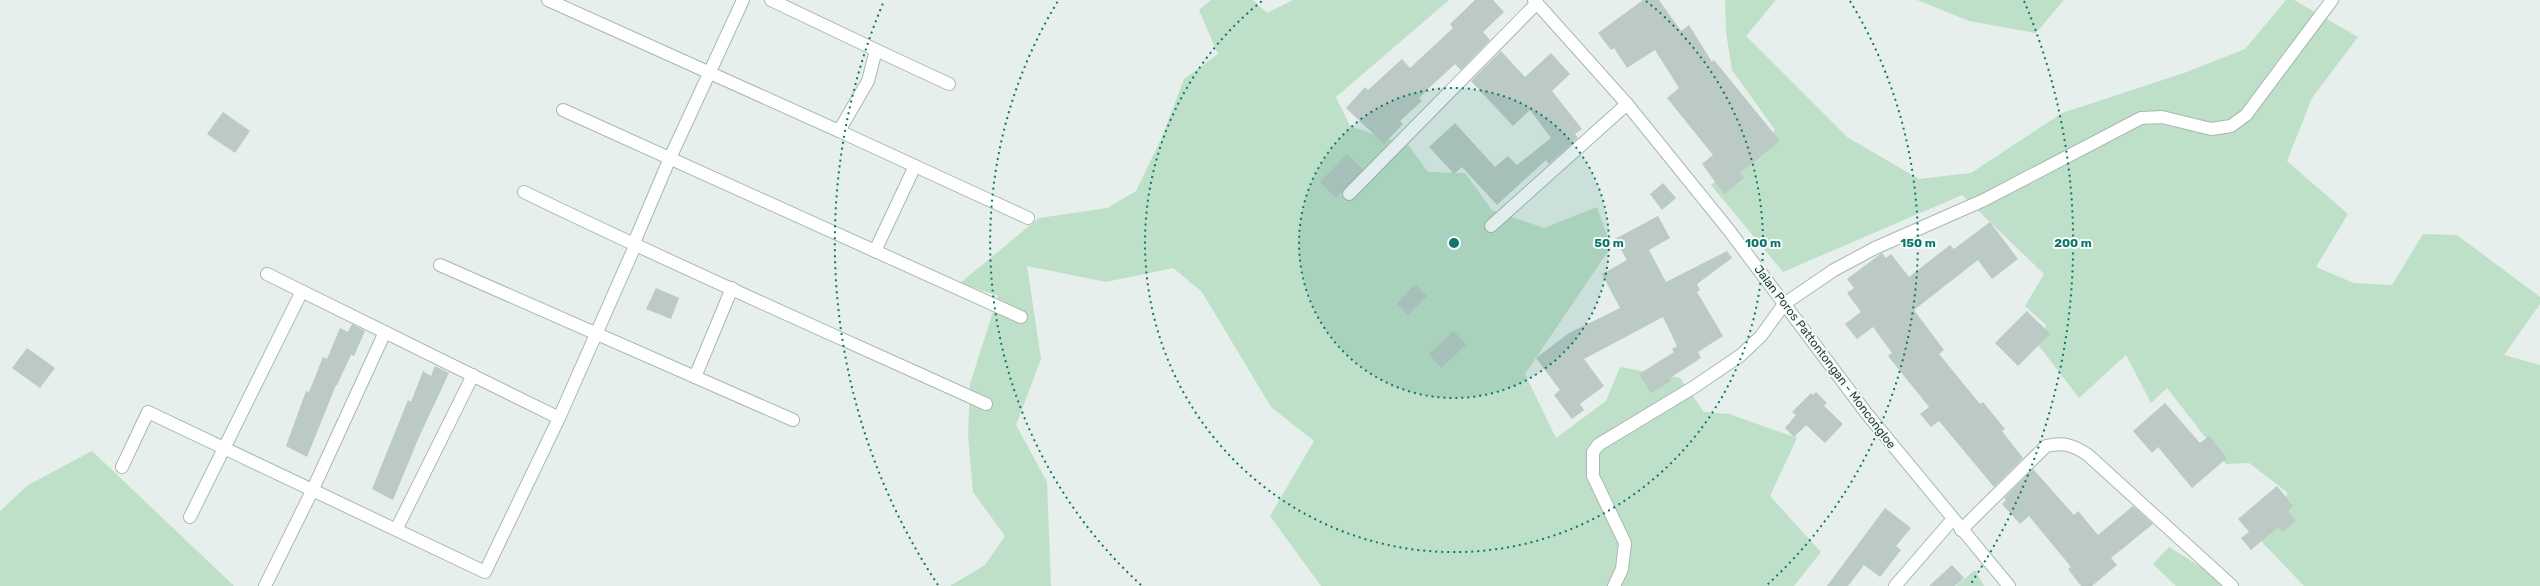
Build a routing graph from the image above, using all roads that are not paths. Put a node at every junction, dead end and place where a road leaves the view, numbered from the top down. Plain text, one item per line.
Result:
1 (548, 0) edge
2 (743, 0) edge
3 (771, 0) edge
4 (2332, 0) edge
5 (1535, 2) edge
6 (876, 50) junction
7 (711, 72) junction
8 (949, 84) dead end
9 (1627, 104) junction
10 (563, 110) dead end
11 (839, 131) junction
12 (670, 158) junction
13 (914, 166) junction
14 (524, 192) dead end
15 (1349, 194) dead end
16 (1028, 218) dead end
17 (1491, 226) dead end
18 (634, 245) junction
19 (875, 251) junction
20 (440, 265) dead end
21 (267, 274) dead end
22 (732, 288) junction
23 (302, 291) junction
24 (1784, 304) junction
25 (1021, 318) dead end
26 (385, 332) junction
27 (598, 334) junction
28 (473, 375) junction
29 (695, 377) junction
30 (986, 404) dead end
31 (559, 418) junction
32 (793, 420) dead end
33 (223, 447) junction
34 (122, 467) dead end
35 (313, 489) junction
36 (190, 517) dead end
37 (1952, 520) junction
38 (397, 528) junction
39 (1961, 530) junction
40 (265, 586) edge
41 (1614, 586) edge
42 (1895, 586) edge
43 (2009, 586) edge
44 (2232, 586) edge

1 - 7 street
2 - 7 street
3 - 6 street
4 - 24 street
5 - 9 street, Jalan Poros Pattontongan - Moncongloe
5 - 15 street
6 - 8 street
6 - 11 street
7 - 11 street
7 - 12 street
9 - 17 street
9 - 24 street, Jalan Poros Pattontongan - Moncongloe
10 - 12 street
11 - 13 street
12 - 18 street
12 - 19 street
13 - 16 street
13 - 19 street
14 - 18 street
18 - 22 street
18 - 27 street
19 - 25 street
20 - 27 street
21 - 23 street
22 - 29 street
22 - 30 street
23 - 26 street
23 - 33 street
24 - 37 street, Jalan Poros Pattontongan - Moncongloe
24 - 41 street
26 - 28 street
26 - 35 street
27 - 29 street
27 - 31 street
28 - 31 street
28 - 38 street
29 - 32 street
31 - 38 street
33 - 34 street
33 - 35 street
33 - 36 street
35 - 38 street
35 - 40 street
37 - 39 street, Jalan Poros Pattontongan - Moncongloe
37 - 42 street
39 - 43 street, Jalan Poros Pattontongan - Moncongloe
39 - 44 street

